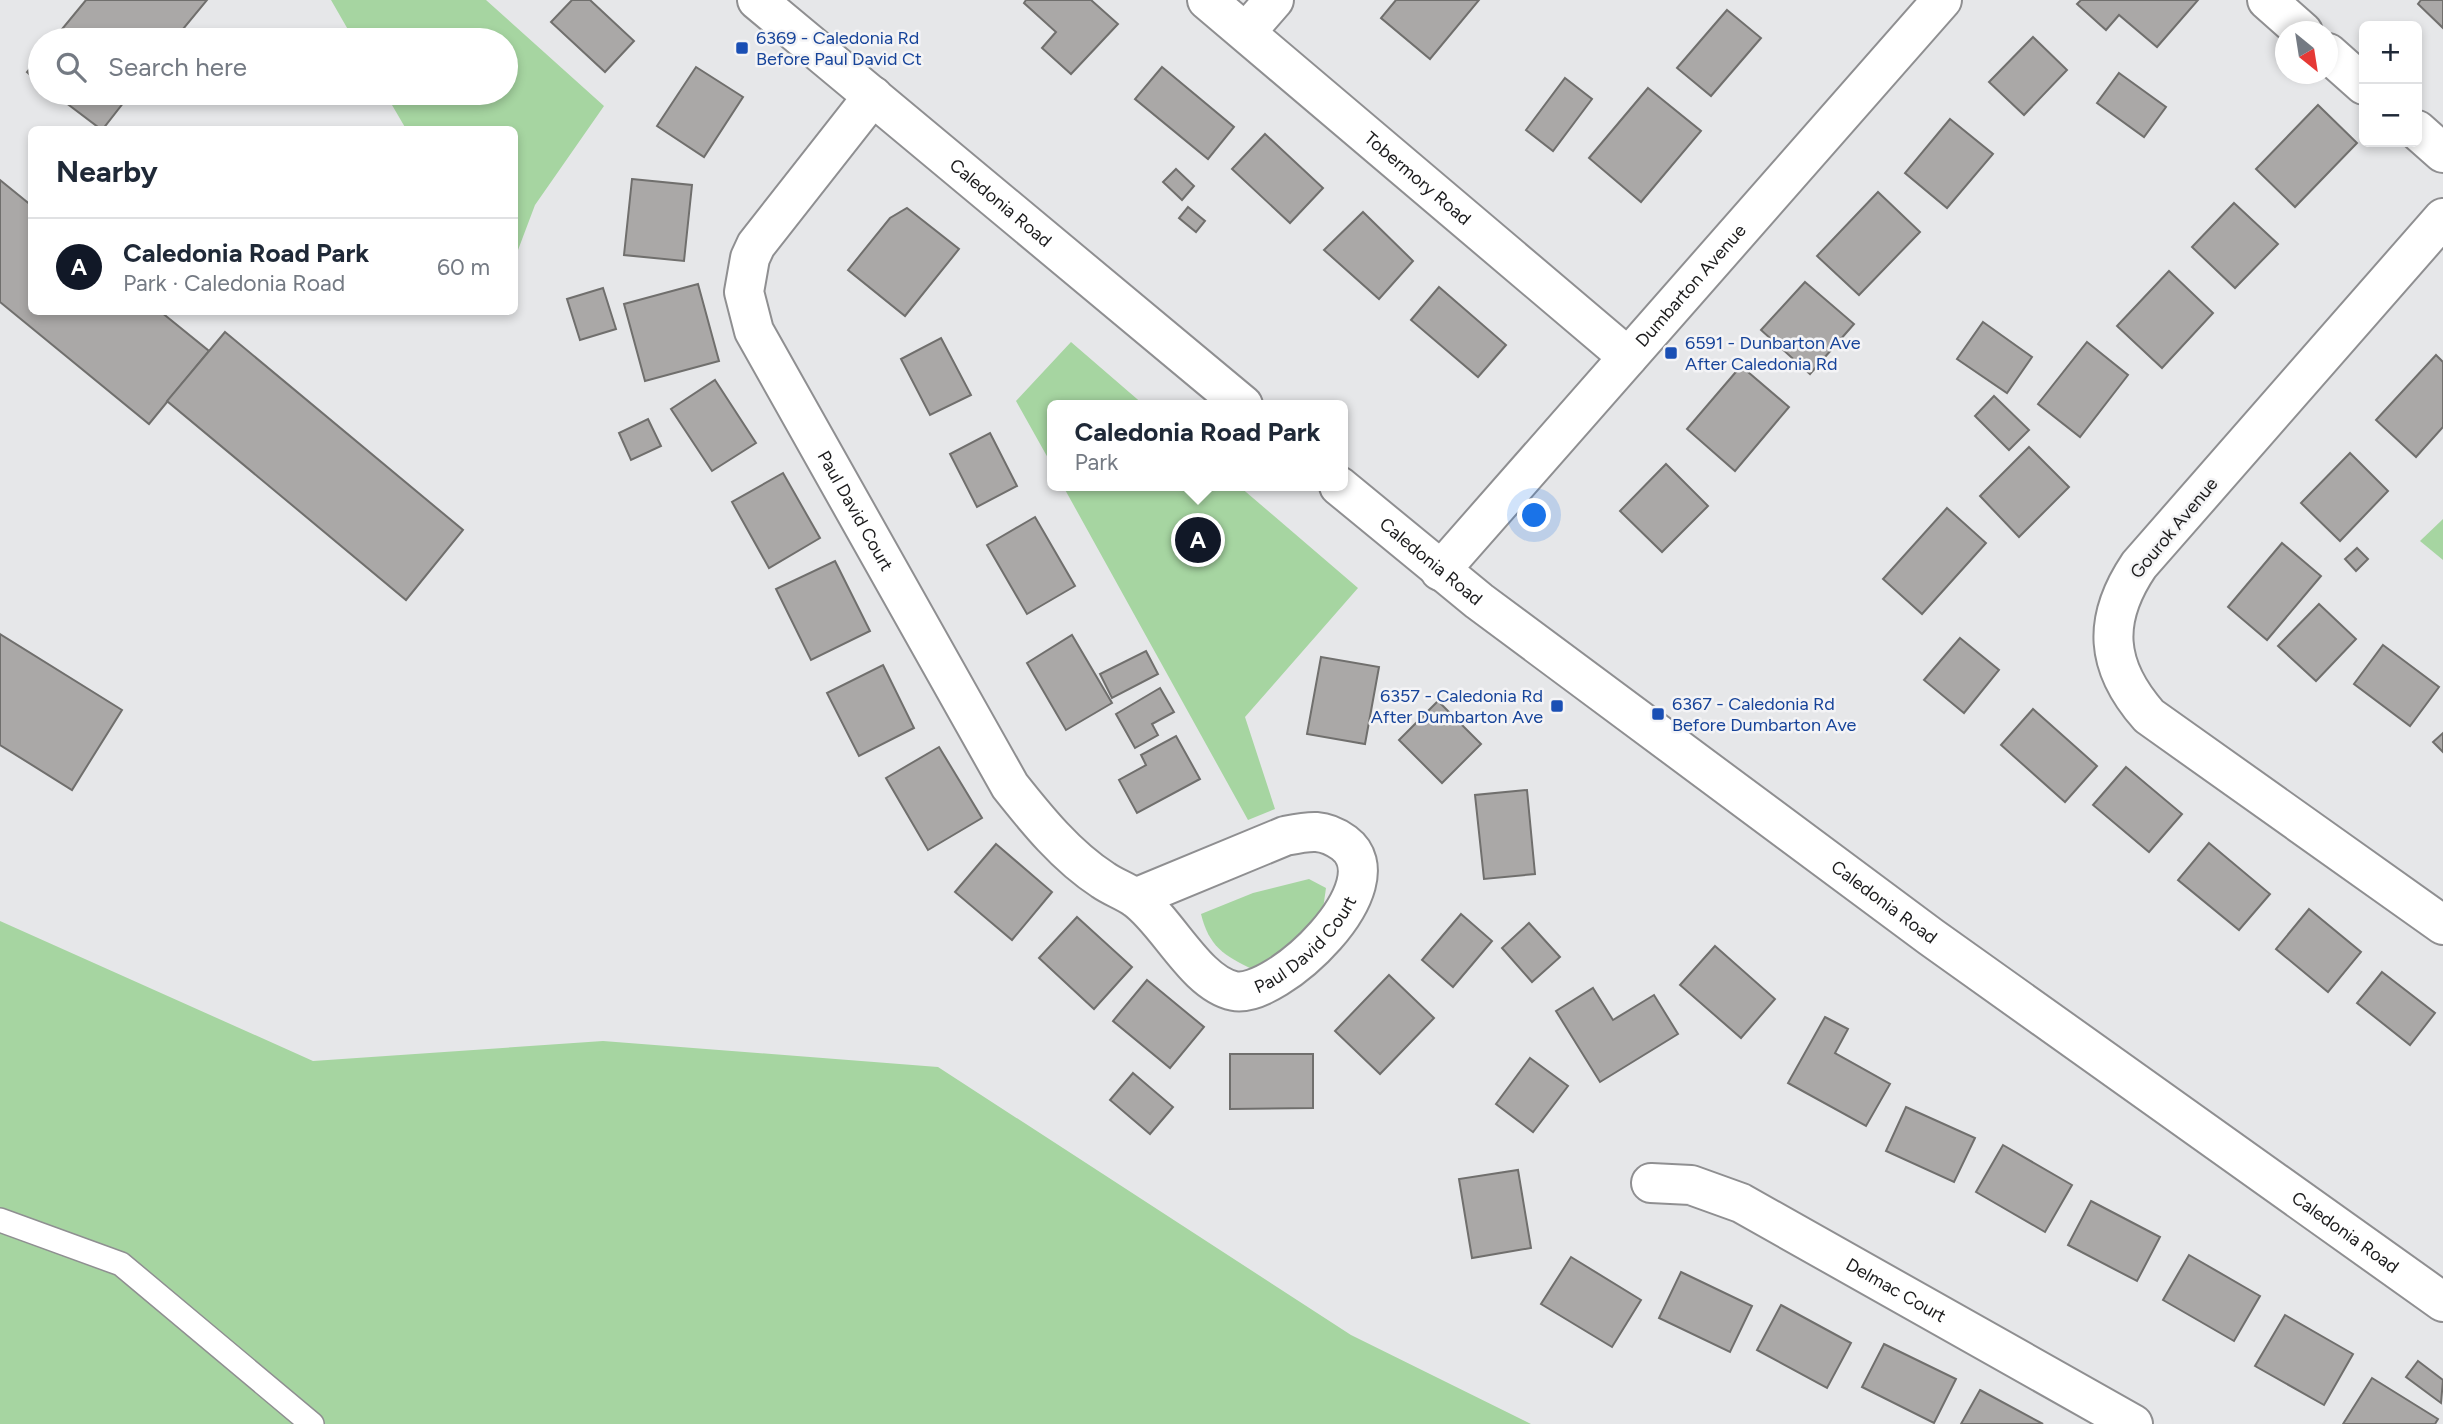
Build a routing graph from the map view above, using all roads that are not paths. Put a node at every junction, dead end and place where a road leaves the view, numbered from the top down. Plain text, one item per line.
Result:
1 (757, 0) edge
2 (1207, 0) edge
3 (1274, 0) edge
4 (1942, 0) edge
5 (2267, 0) edge
6 (2291, 21) edge
7 (1246, 32) junction
8 (2338, 62) edge
9 (2363, 84) edge
10 (873, 96) junction
11 (2422, 134) edge
12 (2443, 153) edge
13 (2443, 218) edge
14 (1628, 357) junction
15 (1237, 400) edge
16 (1345, 491) edge
17 (1440, 571) junction
18 (1135, 898) junction
19 (2443, 925) edge
20 (1651, 1183) dead end
21 (0, 1220) edge
22 (2443, 1302) edge
23 (312, 1424) edge
24 (2133, 1424) edge

1 - 10 street, Caledonia Road
2 - 7 street, Tobermory Road
3 - 7 street
4 - 14 street, Dumbarton Avenue
5 - 6 street
7 - 14 street, Tobermory Road
8 - 9 street
10 - 15 street, Caledonia Road
10 - 18 street, Paul David Court
11 - 12 street
13 - 19 street, Gourok Avenue
14 - 17 street, Dumbarton Avenue
16 - 17 street, Caledonia Road
17 - 22 street, Caledonia Road
18 - 18 street, Paul David Court
20 - 24 street, Delmac Court
21 - 23 lane

